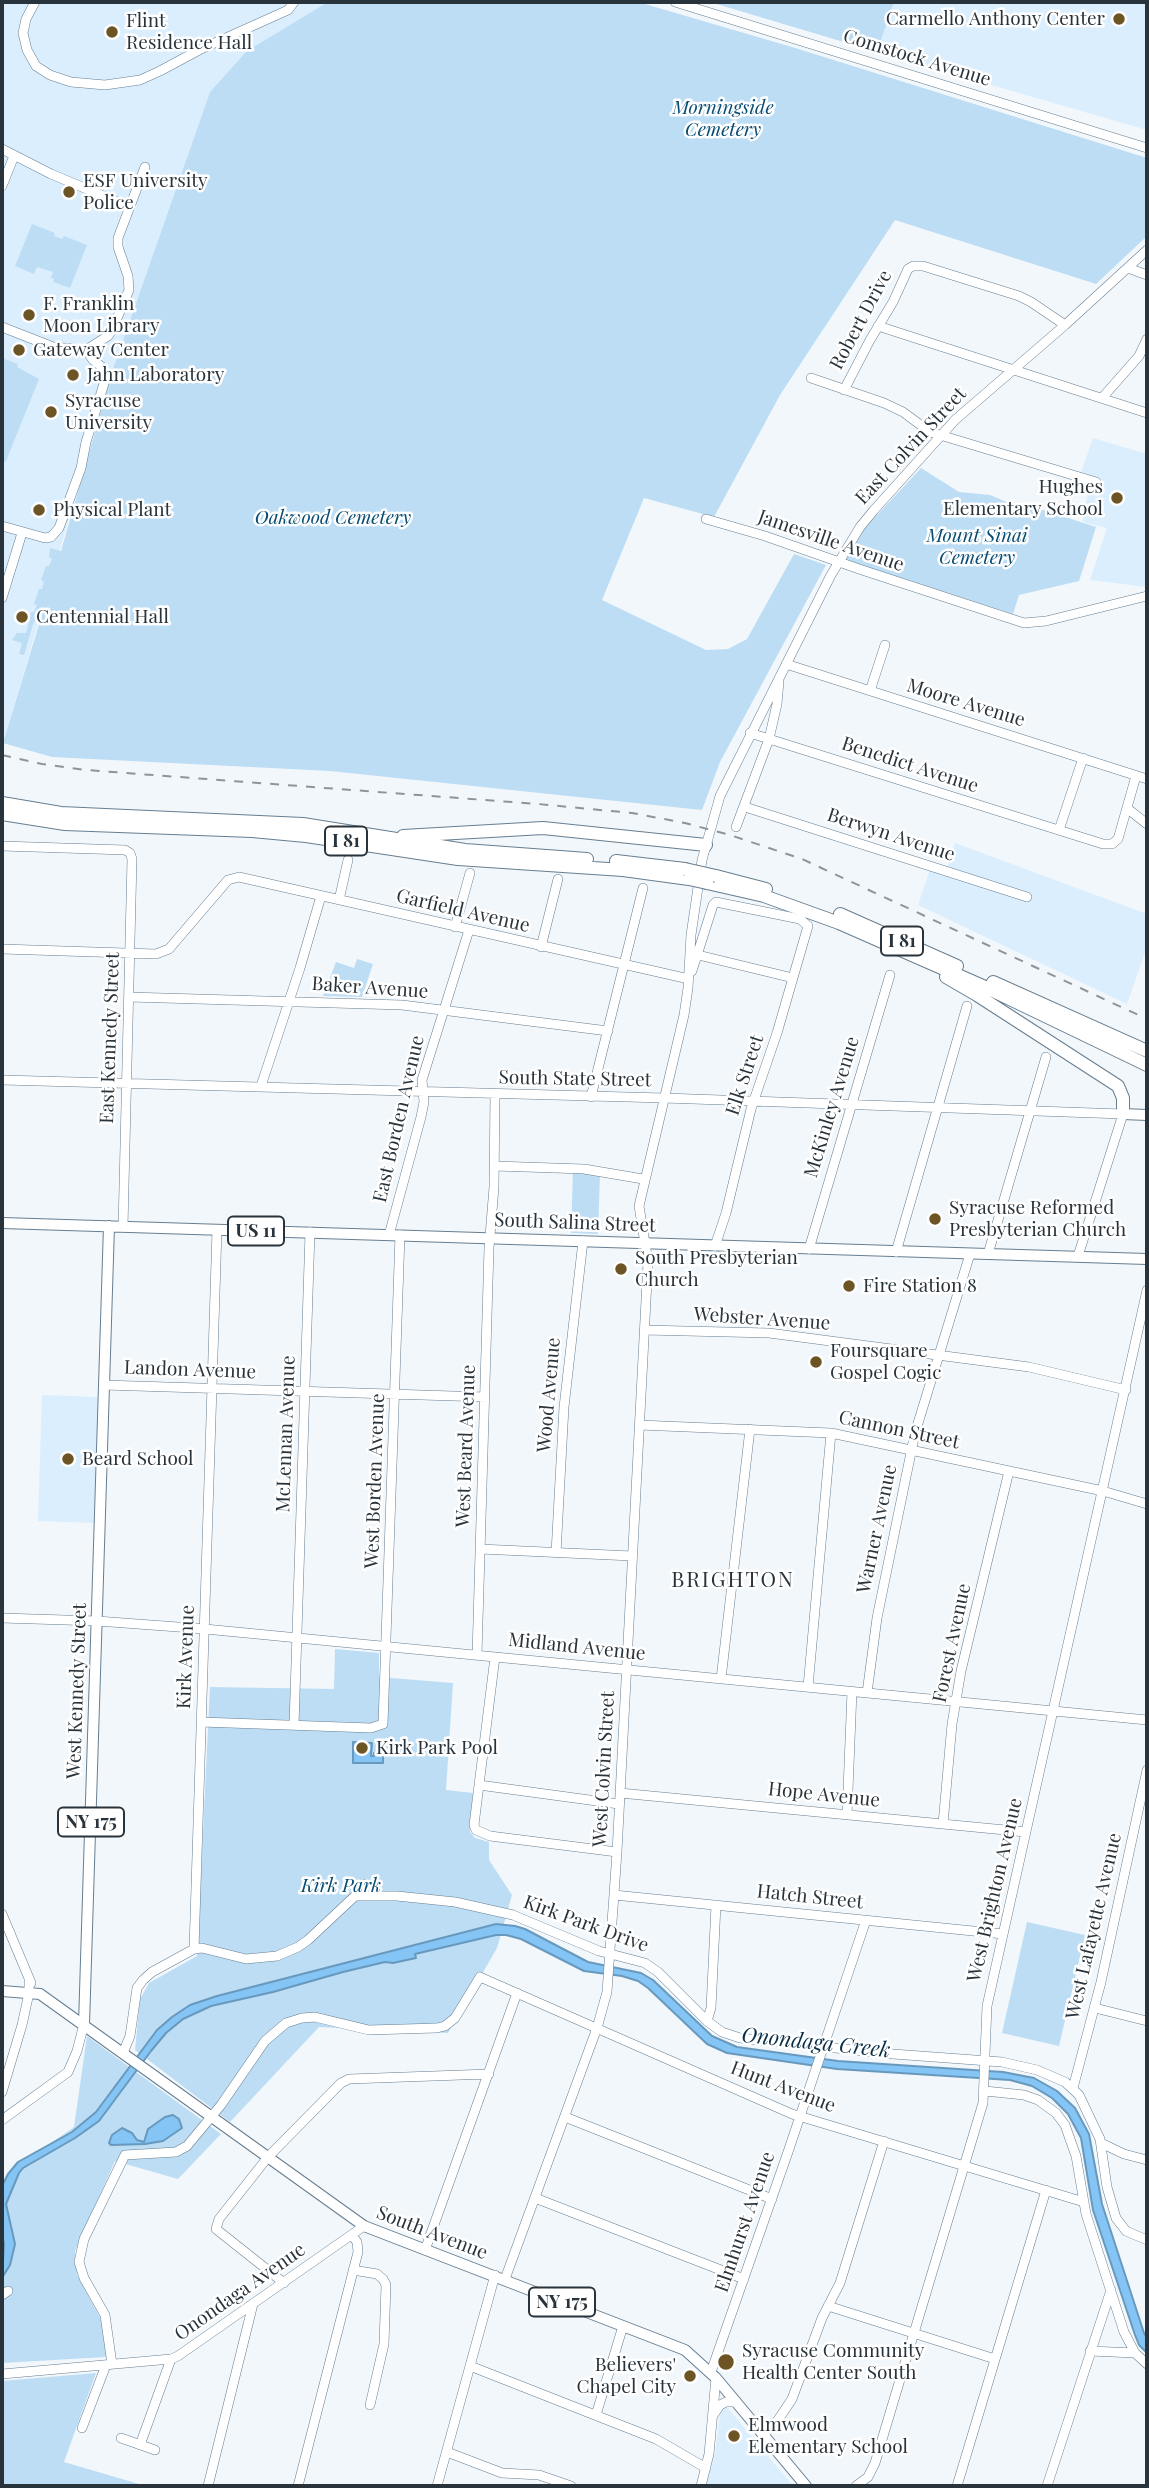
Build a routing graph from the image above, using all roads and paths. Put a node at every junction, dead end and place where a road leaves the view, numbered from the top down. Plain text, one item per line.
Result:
1 (35, 2) edge
2 (294, 2) edge
3 (676, 2) edge
4 (1147, 148) edge
5 (2, 149) edge
6 (14, 156) junction
7 (145, 167) dead end
8 (2, 186) edge
9 (130, 208) junction
10 (1147, 250) edge
11 (1128, 268) junction
12 (1147, 275) edge
13 (878, 326) junction
14 (1066, 326) junction
15 (2, 327) edge
16 (1147, 342) edge
17 (86, 350) junction
18 (1014, 369) junction
19 (811, 379) dead end
20 (844, 390) junction
21 (1102, 398) junction
22 (1147, 412) edge
23 (941, 435) junction
24 (1096, 482) dead end
25 (706, 519) dead end
26 (2, 526) edge
27 (22, 533) junction
28 (839, 562) junction
29 (1147, 596) edge
30 (2, 597) edge
31 (885, 645) dead end
32 (786, 664) junction
33 (779, 676) junction
34 (870, 691) junction
35 (750, 733) junction
36 (769, 739) junction
37 (1083, 758) junction
38 (1136, 776) junction
39 (1147, 779) edge
40 (2, 803) edge
41 (745, 807) junction
42 (1128, 810) junction
43 (2, 814) edge
44 (1147, 824) edge
45 (736, 827) dead end
46 (1059, 830) junction
47 (388, 838) junction
48 (706, 845) junction
49 (2, 846) edge
50 (348, 860) dead end
51 (470, 873) dead end
52 (687, 874) junction
53 (558, 879) dead end
54 (711, 879) junction
55 (643, 888) dead end
56 (321, 896) junction
57 (1027, 897) dead end
58 (339, 900) junction
59 (800, 919) joint
60 (455, 927) junction
61 (469, 930) junction
62 (691, 935) junction
63 (703, 938) junction
64 (888, 945) junction
65 (541, 947) junction
66 (2, 949) edge
67 (130, 953) junction
68 (698, 955) junction
69 (624, 965) junction
70 (890, 975) dead end
71 (793, 978) junction
72 (689, 979) junction
73 (129, 998) junction
74 (289, 1002) junction
75 (968, 1006) dead end
76 (444, 1011) junction
77 (608, 1031) junction
78 (1147, 1051) edge
79 (1046, 1057) dead end
80 (1147, 1065) edge
81 (2, 1080) edge
82 (126, 1083) junction
83 (261, 1086) junction
84 (423, 1092) junction
85 (495, 1094) junction
86 (591, 1097) junction
87 (664, 1098) junction
88 (754, 1102) junction
89 (851, 1105) junction
90 (937, 1107) junction
91 (1030, 1111) junction
92 (1123, 1114) junction
93 (1147, 1115) edge
94 (495, 1166) junction
95 (643, 1179) junction
96 (2, 1223) edge
97 (109, 1226) junction
98 (123, 1227) junction
99 (217, 1230) junction
100 (310, 1233) junction
101 (394, 1235) junction
102 (490, 1238) junction
103 (583, 1241) junction
104 (644, 1243) junction
105 (715, 1246) junction
106 (809, 1249) junction
107 (896, 1252) junction
108 (970, 1254) junction
109 (988, 1254) junction
110 (1078, 1256) junction
111 (1147, 1259) edge
112 (1147, 1290) edge
113 (645, 1330) junction
114 (940, 1355) junction
115 (104, 1385) junction
116 (212, 1387) junction
117 (1126, 1390) junction
118 (306, 1391) junction
119 (395, 1394) junction
120 (485, 1397) junction
121 (639, 1425) junction
122 (750, 1429) junction
123 (831, 1433) junction
124 (911, 1451) junction
125 (1009, 1471) junction
126 (1103, 1491) junction
127 (1147, 1504) edge
128 (480, 1549) junction
129 (556, 1553) junction
130 (632, 1556) junction
131 (2, 1618) edge
132 (97, 1621) junction
133 (205, 1629) junction
134 (298, 1637) junction
135 (387, 1646) junction
136 (477, 1655) junction
137 (495, 1657) junction
138 (626, 1669) junction
139 (721, 1679) junction
140 (808, 1687) junction
141 (852, 1691) junction
142 (867, 1693) junction
143 (956, 1701) junction
144 (1053, 1711) junction
145 (1147, 1720) edge
146 (201, 1722) junction
147 (294, 1725) junction
148 (1147, 1770) edge
149 (479, 1785) junction
150 (620, 1793) junction
151 (620, 1804) junction
152 (847, 1815) junction
153 (943, 1824) junction
154 (1026, 1832) junction
155 (617, 1852) junction
156 (363, 1884) dead end
157 (614, 1895) junction
158 (355, 1896) junction
159 (716, 1905) junction
160 (2, 1914) edge
161 (866, 1920) junction
162 (1003, 1934) junction
163 (194, 1949) junction
164 (609, 1959) junction
165 (2, 1991) edge
166 (34, 1993) junction
167 (517, 1993) junction
168 (1095, 2008) junction
169 (707, 2021) junction
170 (1147, 2021) edge
171 (84, 2024) junction
172 (597, 2028) junction
173 (822, 2051) junction
174 (126, 2056) junction
175 (986, 2064) junction
176 (489, 2074) junction
177 (3, 2085) edge
178 (985, 2087) junction
179 (1073, 2088) junction
180 (800, 2116) junction
181 (212, 2117) junction
182 (565, 2117) junction
183 (2, 2120) edge
184 (884, 2141) junction
185 (1101, 2143) junction
186 (268, 2157) junction
187 (1147, 2160) edge
188 (965, 2166) junction
189 (1046, 2190) junction
190 (535, 2198) junction
191 (772, 2199) junction
192 (1084, 2202) junction
193 (364, 2226) junction
194 (352, 2235) junction
195 (1147, 2240) edge
196 (425, 2250) junction
197 (353, 2270) junction
198 (500, 2277) junction
199 (744, 2279) junction
200 (284, 2283) junction
201 (1111, 2290) junction
202 (253, 2304) junction
203 (828, 2306) junction
204 (624, 2326) junction
205 (915, 2334) junction
206 (1090, 2351) junction
207 (1135, 2353) junction
208 (995, 2358) junction
209 (171, 2359) junction
210 (109, 2364) junction
211 (1147, 2364) edge
212 (470, 2366) junction
213 (2, 2374) edge
214 (713, 2375) junction
215 (736, 2402) junction
216 (370, 2405) dead end
217 (596, 2415) junction
218 (713, 2415) junction
219 (82, 2428) dead end
220 (763, 2435) junction
221 (121, 2438) dead end
222 (140, 2445) junction
223 (155, 2450) dead end
224 (447, 2452) junction
225 (706, 2468) junction
226 (208, 2486) edge
227 (300, 2486) edge
228 (437, 2486) edge
229 (572, 2486) edge
230 (701, 2486) edge
231 (806, 2486) edge
232 (856, 2486) edge
233 (957, 2486) edge
234 (1047, 2486) edge

1 - 2 street
3 - 4 street, Comstock Avenue
5 - 6 street
6 - 8 street
6 - 9 street
7 - 9 street
9 - 17 street
10 - 11 street, East Colvin Street
11 - 12 street
11 - 14 street, East Colvin Street
13 - 14 street, Robert Drive
13 - 18 street
13 - 20 street, Robert Drive
14 - 18 street, East Colvin Street
15 - 17 street
16 - 21 street
17 - 27 street
18 - 21 street
18 - 23 street, East Colvin Street
19 - 20 street
20 - 23 street
21 - 22 street
23 - 24 street
23 - 28 street, East Colvin Street
25 - 28 street, Jamesville Avenue
26 - 27 street
27 - 30 street
28 - 29 street, Jamesville Avenue
28 - 32 street, East Colvin Street
31 - 34 street
32 - 33 street, East Colvin Street
32 - 34 street, Moore Avenue
33 - 35 street, East Colvin Street
33 - 36 street, East Colvin Street
34 - 37 street, Moore Avenue
35 - 36 street, Benedict Avenue
35 - 48 street, East Colvin Street
36 - 41 street, East Colvin Street
36 - 46 street, Benedict Avenue
37 - 38 street, Moore Avenue
37 - 46 street
38 - 39 street, Moore Avenue
38 - 42 street
40 - 47 highway, I 81
41 - 45 street, East Colvin Street
41 - 57 street, Berwyn Avenue
42 - 44 street
42 - 46 street, Benedict Avenue
43 - 52 highway, I 81
47 - 48 highway
47 - 52 highway, I 81
48 - 62 street, East Colvin Street
49 - 67 street, East Kennedy Street
50 - 58 street
51 - 60 street
52 - 54 highway, I 81, bridge
53 - 65 street
54 - 64 highway, I 81
54 - 78 highway, I 81
55 - 69 street
56 - 58 street, Garfield Avenue
56 - 67 street, Garfield Avenue
56 - 74 street
58 - 60 street, Garfield Avenue
59 - 63 street, East Colvin Street
59 - 71 street, Elk Street
60 - 61 street, Garfield Avenue
61 - 65 street, Garfield Avenue
61 - 76 street, East Borden Avenue
62 - 63 street
62 - 72 street, East Colvin Street
63 - 68 street, East Colvin Street
64 - 80 highway, I 81
64 - 92 highway
65 - 69 street, Garfield Avenue
66 - 67 street
67 - 73 street, East Kennedy Street
68 - 71 street
68 - 72 street, East Colvin Street
69 - 72 street, Garfield Avenue
69 - 77 street
70 - 89 street, McKinley Avenue
71 - 88 street, Elk Street
72 - 87 street, East Colvin Street
73 - 74 street, Baker Avenue
73 - 82 street, East Kennedy Street
74 - 76 street, Baker Avenue
74 - 83 street
75 - 90 street
76 - 77 street, Baker Avenue
76 - 84 street, East Borden Avenue
77 - 86 street
79 - 91 street
81 - 82 street, South State Street
82 - 83 street, South State Street
82 - 98 street, East Kennedy Street
83 - 84 street, South State Street
84 - 85 street, South State Street
84 - 101 street, East Borden Avenue
85 - 86 street, South State Street
85 - 94 street, West Beard Avenue
86 - 87 street, South State Street
87 - 88 street, South State Street
87 - 95 street, East Colvin Street
88 - 89 street, South State Street
88 - 105 street, Elk Street
89 - 90 street, South State Street
89 - 106 street, McKinley Avenue
90 - 91 street, South State Street
90 - 107 street
91 - 92 street, South State Street
91 - 109 street
92 - 93 main road, South State Street
92 - 110 street
94 - 95 street
94 - 102 street, West Beard Avenue
95 - 104 street, East Colvin Street
96 - 97 main road, South Salina Street / US 11
97 - 98 main road, South Salina Street / US 11
97 - 115 main road, West Kennedy Street / NY 175
98 - 99 main road, South Salina Street / US 11
99 - 100 main road, South Salina Street / US 11
99 - 116 street, Kirk Avenue
100 - 101 main road, South Salina Street / US 11
100 - 118 street, McLennan Avenue
101 - 102 main road, South Salina Street / US 11
101 - 119 street, West Borden Avenue
102 - 103 main road, South Salina Street / US 11
102 - 120 street, West Beard Avenue
103 - 104 main road, South Salina Street / US 11
103 - 129 street, Wood Avenue
104 - 105 main road, South Salina Street / US 11
104 - 113 street, West Colvin Street
105 - 106 main road, South Salina Street / US 11
106 - 107 main road, South Salina Street / US 11
107 - 108 main road, South Salina Street / US 11
108 - 109 main road, South Salina Street / US 11
108 - 114 street, Warner Avenue
109 - 110 main road, South Salina Street / US 11
110 - 111 main road, South Salina Street / US 11
112 - 117 street, West Brighton Avenue
113 - 114 street, Webster Avenue
113 - 121 street, West Colvin Street
114 - 117 street, Webster Avenue
114 - 124 street, Warner Avenue
115 - 116 street, Landon Avenue
115 - 132 main road, West Kennedy Street / NY 175
116 - 118 street, Landon Avenue
116 - 133 street, Kirk Avenue
117 - 126 street, West Brighton Avenue
118 - 119 street, Landon Avenue
118 - 134 street, McLennan Avenue
119 - 120 street, Landon Avenue
119 - 135 street, West Borden Avenue
120 - 128 street, West Beard Avenue
121 - 122 street, Cannon Street
121 - 130 street, West Colvin Street
122 - 123 street, Cannon Street
122 - 139 street
123 - 124 street, Cannon Street
123 - 140 street
124 - 125 street, Cannon Street
124 - 142 street, Warner Avenue
125 - 126 street, Cannon Street
125 - 143 street, Forest Avenue
126 - 127 street, Cannon Street
126 - 144 street, West Brighton Avenue
128 - 129 street
128 - 136 street, West Beard Avenue
129 - 130 street
130 - 138 street, West Colvin Street
131 - 132 street, Midland Avenue
132 - 133 street, Midland Avenue
132 - 171 main road, West Kennedy Street / NY 175
133 - 134 street, Midland Avenue
133 - 146 street, Kirk Avenue
134 - 135 street, Midland Avenue
134 - 147 street, McLennan Avenue
135 - 136 street, Midland Avenue
135 - 147 street, West Borden Avenue
136 - 137 street, Midland Avenue
137 - 138 street, Midland Avenue
137 - 149 street
138 - 139 street, Midland Avenue
138 - 150 street, West Colvin Street
139 - 140 street, Midland Avenue
140 - 141 street, Midland Avenue
141 - 142 street, Midland Avenue
141 - 152 street
142 - 143 street, Midland Avenue
143 - 144 street, Midland Avenue
143 - 153 street, Forest Avenue
144 - 145 street, Midland Avenue
144 - 154 street, West Brighton Avenue
146 - 147 street
146 - 163 street, Kirk Avenue
148 - 168 street, West Lafayette Avenue
149 - 151 street
149 - 155 street
150 - 151 street, West Colvin Street
150 - 152 street, Hope Avenue
151 - 155 street, West Colvin Street
152 - 153 street, Hope Avenue
153 - 154 street, Hope Avenue
154 - 162 street, West Brighton Avenue
155 - 157 street, West Colvin Street
156 - 158 street
157 - 159 street, Hatch Street
157 - 164 street, West Colvin Street
158 - 163 street
158 - 164 street, Kirk Park Drive
159 - 161 street, Hatch Street
159 - 169 street
160 - 166 street
161 - 162 street, Hatch Street
161 - 173 street
162 - 175 street, West Brighton Avenue
163 - 174 street
164 - 169 street, Kirk Park Drive
164 - 172 street, West Colvin Street
165 - 166 main road
166 - 171 main road, South Avenue
166 - 177 street
167 - 172 street, Hunt Avenue
167 - 176 street
167 - 181 street, Hunt Avenue
168 - 170 street
168 - 179 street, West Lafayette Avenue
169 - 173 street, Kirk Park Drive
171 - 174 main road, South Avenue / NY 175
171 - 183 street, West Kennedy Street
172 - 180 street, Hunt Avenue
172 - 182 street, West Colvin Street
173 - 175 street, Kirk Park Drive
173 - 180 street, Elmhurst Avenue
174 - 181 main road, South Avenue / NY 175
175 - 178 street, West Brighton Avenue
175 - 179 street, Kirk Park Drive
176 - 186 street
176 - 196 street
178 - 188 street, West Brighton Avenue
178 - 192 street
179 - 185 street
180 - 184 street, Hunt Avenue
180 - 191 street, Elmhurst Avenue
181 - 186 main road, South Avenue / NY 175
181 - 210 street
182 - 190 street, West Colvin Street
182 - 191 street
184 - 188 street, Hunt Avenue
184 - 203 street
185 - 187 street
185 - 195 street
186 - 193 main road, South Avenue / NY 175
186 - 200 street
188 - 189 street, Hunt Avenue
188 - 205 street, West Brighton Avenue
189 - 192 street, Hunt Avenue
189 - 208 street
190 - 198 street, West Colvin Street
190 - 199 street
191 - 199 street, Elmhurst Avenue
192 - 201 street
193 - 194 street, Onondaga Avenue
193 - 196 main road, South Avenue / NY 175
194 - 197 street
194 - 200 street, Onondaga Avenue
196 - 198 main road, South Avenue / NY 175
197 - 216 street
197 - 227 street
198 - 204 main road, South Avenue / NY 175
198 - 212 street, West Colvin Street
199 - 214 street, Elmhurst Avenue
200 - 202 street, Onondaga Avenue
201 - 206 street
201 - 207 street
202 - 209 street, Onondaga Avenue
202 - 226 street
203 - 205 street
203 - 220 street
204 - 214 main road, South Avenue / NY 175
204 - 217 street
205 - 208 street
205 - 232 street, West Brighton Avenue
206 - 207 street
206 - 234 street
207 - 211 street
208 - 233 street
209 - 210 street, Onondaga Avenue
209 - 222 street
210 - 213 street, Onondaga Avenue
210 - 219 street
212 - 217 street
212 - 224 street, West Colvin Street
214 - 215 main road, South Avenue / NY 175
214 - 218 street, Elmhurst Avenue
215 - 218 street
215 - 220 main road, South Avenue / NY 175
217 - 225 street
218 - 225 street, Elmhurst Avenue
220 - 231 main road, South Avenue / NY 175
221 - 222 street
222 - 223 street
224 - 228 street, West Colvin Street
224 - 229 street
225 - 230 street, Elmhurst Avenue

